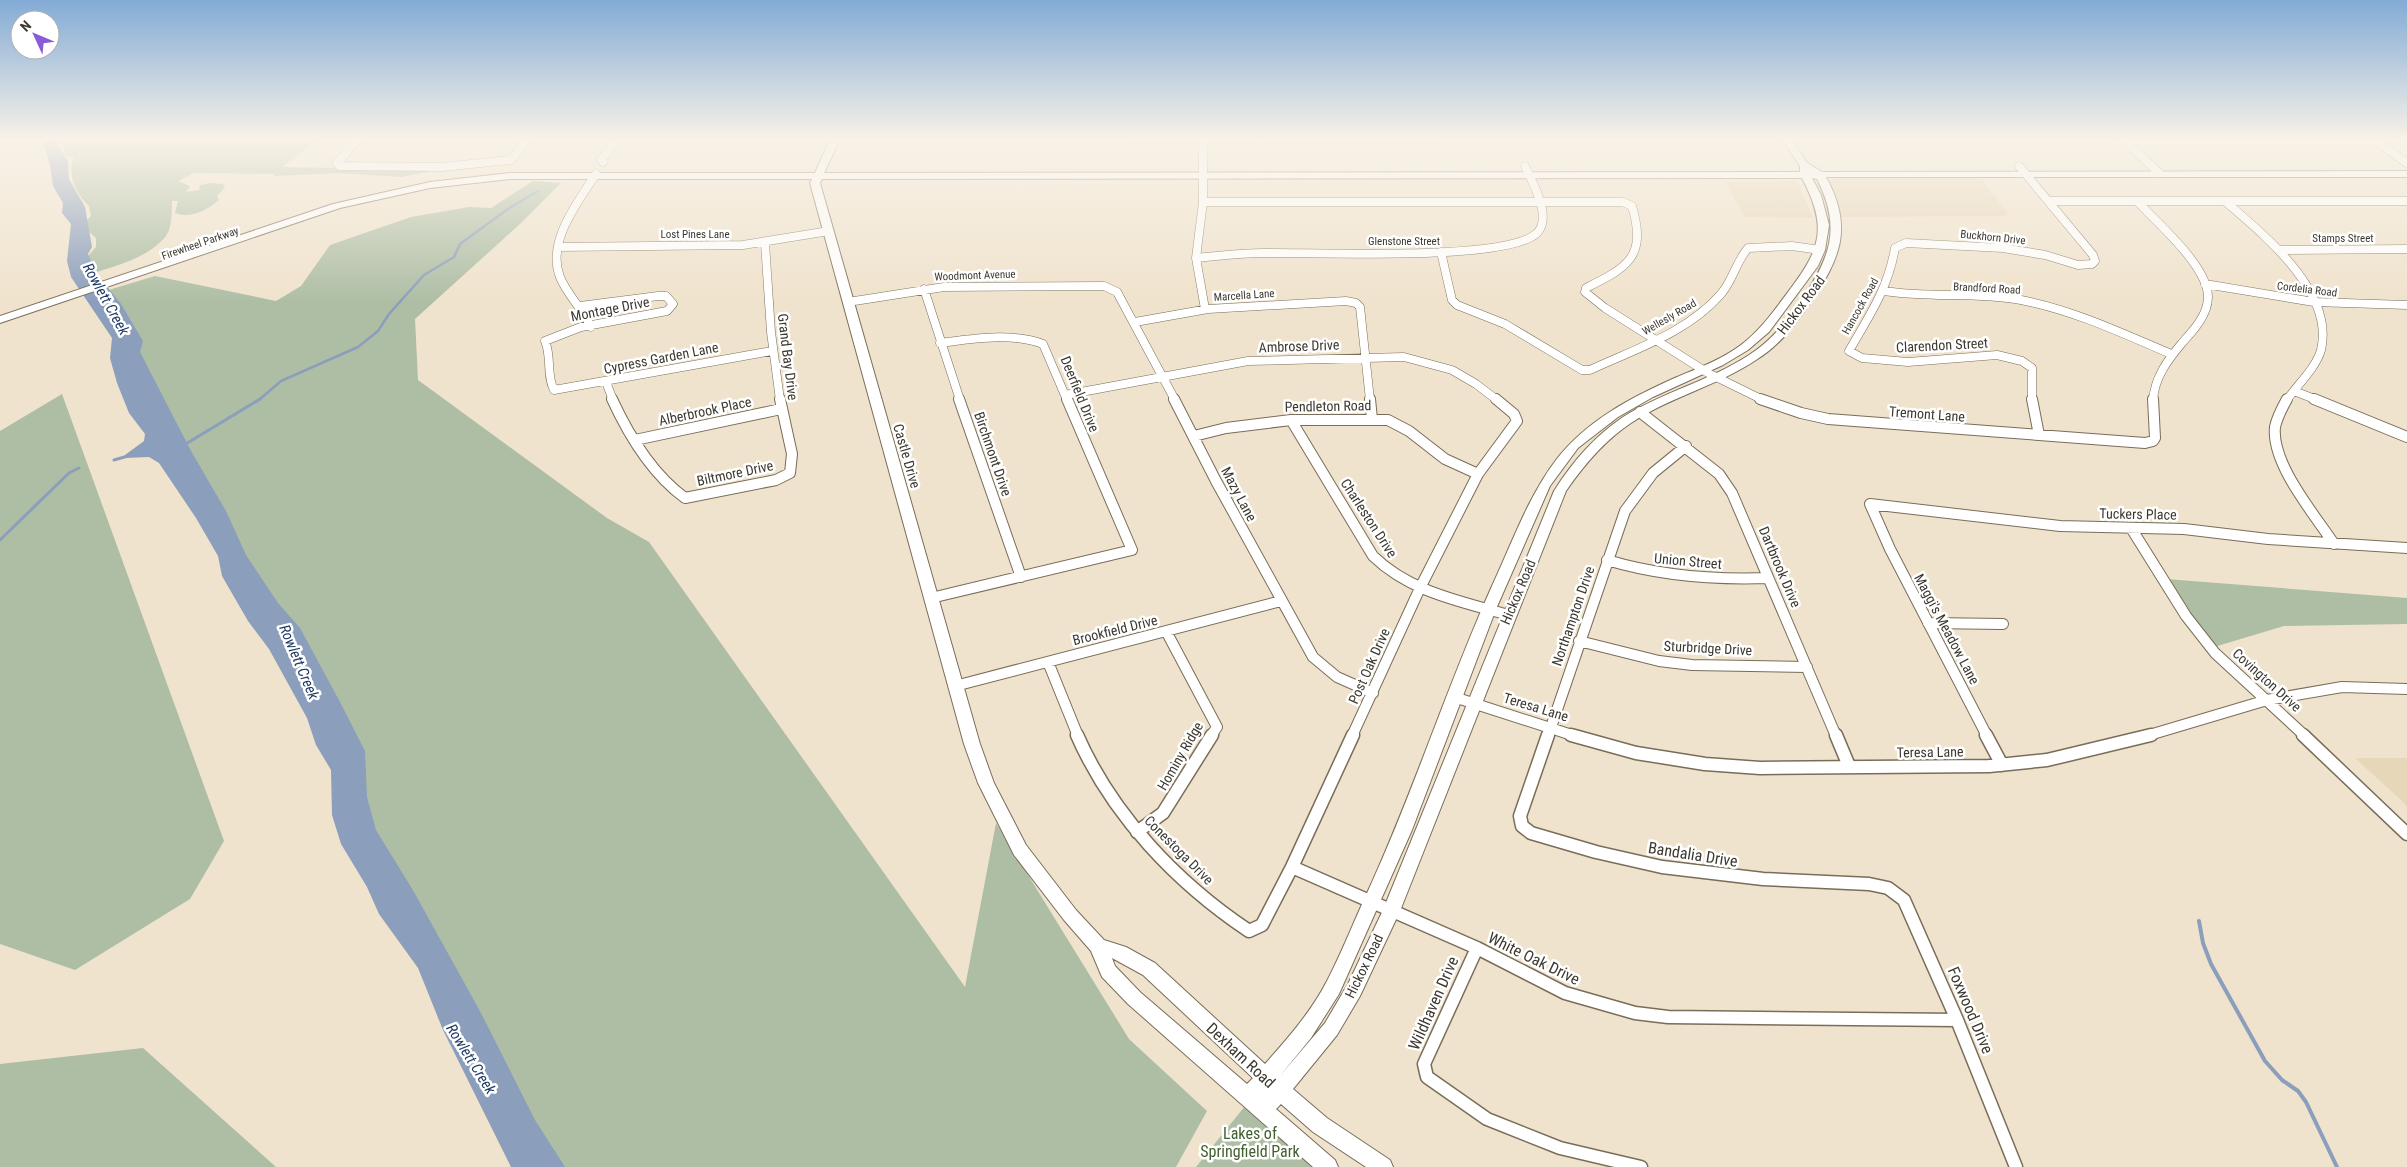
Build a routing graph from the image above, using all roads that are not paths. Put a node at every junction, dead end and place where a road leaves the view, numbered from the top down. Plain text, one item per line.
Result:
1 (386, 193) edge
2 (585, 193) edge
3 (818, 193) edge
4 (1203, 193) edge
5 (1538, 193) edge
6 (1815, 193) edge
7 (1829, 193) edge
8 (2042, 193) edge
9 (2049, 201) junction
10 (2407, 201) edge
11 (1203, 202) junction
12 (1541, 202) junction
13 (2138, 202) junction
14 (2226, 202) junction
15 (1822, 213) junction
16 (1836, 215) junction
17 (829, 231) junction
18 (766, 242) junction
19 (1899, 245) joint
20 (559, 247) junction
21 (2407, 249) edge
22 (1820, 250) junction
23 (2279, 250) junction
24 (1441, 252) junction
25 (170, 258) junction
26 (1196, 258) junction
27 (2205, 284) junction
28 (1104, 286) joint
29 (924, 289) junction
30 (1884, 291) junction
31 (848, 302) junction
32 (2314, 302) junction
33 (2407, 304) edge
34 (580, 306) junction
35 (1205, 309) junction
36 (0, 311) edge
37 (0, 320) edge
38 (1135, 322) junction
39 (591, 327) junction
40 (1655, 339) junction
41 (940, 343) junction
42 (772, 351) junction
43 (1849, 351) joint
44 (2171, 354) junction
45 (1367, 357) junction
46 (1702, 370) junction
47 (1162, 376) junction
48 (1715, 378) junction
49 (606, 382) junction
50 (554, 390) joint
51 (2294, 391) junction
52 (1065, 395) junction
53 (781, 409) junction
54 (1640, 412) junction
55 (1372, 419) junction
56 (1291, 420) junction
57 (1517, 421) joint
58 (2039, 435) junction
59 (1194, 436) junction
60 (2407, 437) edge
61 (635, 440) junction
62 (1686, 446) junction
63 (790, 474) joint
64 (1478, 474) junction
65 (1870, 504) joint
66 (2131, 528) junction
67 (2334, 544) junction
68 (2407, 548) edge
69 (1607, 560) junction
70 (1021, 577) junction
71 (1768, 578) junction
72 (1420, 588) junction
73 (931, 598) junction
74 (1281, 601) junction
75 (1489, 609) junction
76 (1508, 614) junction
77 (1928, 623) junction
78 (2002, 624) dead end
79 (1166, 631) junction
80 (1579, 640) junction
81 (1048, 662) junction
82 (1807, 667) junction
83 (955, 686) junction
84 (2407, 689) edge
85 (1373, 693) junction
86 (1454, 697) junction
87 (2268, 700) junction
88 (1473, 704) junction
89 (1550, 726) junction
90 (2002, 764) junction
91 (1850, 766) junction
92 (986, 784) joint
93 (1520, 816) joint
94 (1137, 832) junction
95 (2407, 834) edge
96 (1292, 867) junction
97 (1875, 884) joint
98 (1372, 902) junction
99 (1391, 911) junction
100 (1257, 929) joint
101 (1098, 946) junction
102 (1477, 948) junction
103 (1957, 1020) junction
104 (1266, 1078) junction
105 (1280, 1091) junction
106 (1249, 1097) junction
107 (1263, 1110) junction
108 (1328, 1167) edge
109 (1383, 1167) edge
110 (1641, 1167) edge
111 (2016, 1167) edge

1 - 25 street, Firewheel Parkway
2 - 20 street
3 - 17 street, Castle Drive
4 - 11 street
5 - 12 street, Glenstone Street
6 - 15 street, Hickox Road
7 - 16 street, Hickox Road
8 - 9 street
9 - 13 street
9 - 19 street, Buckhorn Drive
10 - 14 street
11 - 12 street
11 - 26 street
12 - 24 street, Glenstone Street
12 - 40 street, Tremont Lane
13 - 14 street
13 - 27 street
14 - 23 street
15 - 16 street
15 - 22 street, Hickox Road
16 - 48 street, Hickox Road
17 - 18 street, Lost Pines Lane
17 - 31 street, Castle Drive
18 - 20 street, Lost Pines Lane
18 - 42 street, Grand Bay Drive
19 - 30 street, Hancock Road
20 - 34 street
21 - 23 street, Stamps Street
22 - 40 street, Wellesly Road
22 - 46 street, Hickox Road
23 - 32 street
24 - 26 street, Glenstone Street
24 - 40 street, Wellesly Road
25 - 36 street, Firewheel Parkway
25 - 37 street, Firewheel Parkway
26 - 35 street
27 - 32 street, Cordelia Road
27 - 44 street
28 - 29 street, Woodmont Avenue
28 - 38 street, Mazy Lane
29 - 31 street, Woodmont Avenue
29 - 41 street, Birchmont Drive
30 - 43 street, Hancock Road
30 - 44 street, Brandford Road
31 - 73 street, Castle Drive
32 - 33 street, Cordelia Road
32 - 51 street
34 - 39 street
34 - 39 street, Montage Drive
35 - 38 street, Marcella Lane
35 - 45 street, Marcella Lane
38 - 47 street, Mazy Lane
39 - 50 street, Montage Drive
40 - 46 street, Tremont Lane
41 - 52 street, Deerfield Drive
41 - 70 street, Birchmont Drive
42 - 49 street, Cypress Garden Lane
42 - 53 street, Grand Bay Drive
43 - 58 street, Clarendon Street
44 - 58 street, Tremont Lane
45 - 47 street, Ambrose Drive
45 - 55 street
45 - 57 street, Ambrose Drive
46 - 48 street, Tremont Lane
46 - 75 street, Hickox Road
47 - 52 street, Ambrose Drive
47 - 59 street, Mazy Lane
48 - 54 street, Hickox Road
48 - 58 street, Tremont Lane
49 - 50 street, Cypress Garden Lane
49 - 61 street
51 - 60 street
51 - 67 street
52 - 70 street, Deerfield Drive
53 - 61 street, Alberbrook Place
53 - 63 street, Grand Bay Drive
54 - 62 street, Dartbrook Drive
54 - 76 street, Hickox Road
55 - 56 street, Pendleton Road
55 - 64 street, Pendleton Road
56 - 59 street, Pendleton Road
56 - 72 street, Charleston Drive
57 - 64 street, Post Oak Drive
59 - 74 street, Mazy Lane
61 - 63 street, Biltmore Drive
62 - 69 street, Northampton Drive
62 - 71 street, Dartbrook Drive
64 - 72 street, Post Oak Drive
65 - 66 street, Tuckers Place
65 - 77 street, Maggi's Meadow Lane
66 - 67 street, Tuckers Place
66 - 87 street, Covington Drive
67 - 68 street, Tuckers Place
69 - 71 street, Union Street
69 - 80 street, Northampton Drive
70 - 73 street
71 - 82 street, Dartbrook Drive
72 - 75 street, Charleston Drive
72 - 85 street, Post Oak Drive
73 - 83 street, Castle Drive
74 - 79 street, Brookfield Drive
74 - 85 street, Mazy Lane
75 - 76 street, Charleston Drive
75 - 86 street, Hickox Road
76 - 88 street, Hickox Road
77 - 78 street
77 - 90 street, Maggi's Meadow Lane
79 - 81 street, Brookfield Drive
79 - 94 street, Hominy Ridge
80 - 82 street, Sturbridge Drive
80 - 89 street, Northampton Drive
81 - 83 street, Brookfield Drive
81 - 94 street, Conestoga Drive
82 - 91 street, Dartbrook Drive
83 - 92 street, Castle Drive
84 - 87 street, Teresa Lane
85 - 96 street, Post Oak Drive
86 - 88 street, Teresa Lane
86 - 98 street, Hickox Road
87 - 90 street, Teresa Lane
87 - 95 street, Covington Drive
88 - 89 street, Teresa Lane
88 - 99 street, Hickox Road
89 - 91 street, Teresa Lane
89 - 93 street, Northampton Drive
90 - 91 street, Teresa Lane
92 - 101 street, Dexham Road
93 - 97 street, Bandalia Drive
94 - 100 street, Conestoga Drive
96 - 98 street, White Oak Drive
96 - 100 street, Post Oak Drive
97 - 103 street, Foxwood Drive
98 - 99 street, White Oak Drive
98 - 104 street, Hickox Road
99 - 102 street, White Oak Drive
99 - 105 street, Hickox Road
101 - 104 street, Dexham Road
101 - 106 street, Dexham Road
102 - 103 street, White Oak Drive
102 - 110 street, Wildhaven Drive
103 - 111 street, Foxwood Drive
104 - 105 street, Dexham Road
104 - 106 street, Hickox Road
105 - 107 street, Hickox Road
105 - 109 street, Dexham Road
106 - 107 street, Dexham Road
107 - 108 street, Dexham Road

